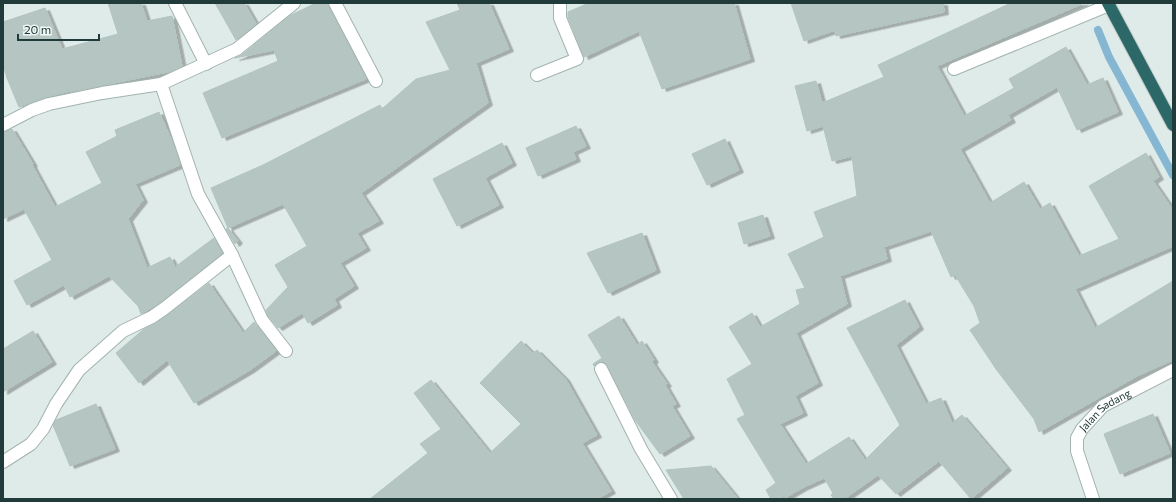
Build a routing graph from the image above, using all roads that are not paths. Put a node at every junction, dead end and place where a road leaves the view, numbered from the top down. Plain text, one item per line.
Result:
1 (175, 3) edge
2 (294, 3) edge
3 (335, 3) edge
4 (560, 3) edge
5 (1108, 4) edge
6 (206, 64) junction
7 (954, 69) dead end
8 (537, 75) dead end
9 (376, 81) dead end
10 (161, 84) junction
11 (3, 125) edge
12 (1173, 125) edge
13 (232, 255) junction
14 (286, 351) dead end
15 (601, 369) dead end
16 (1173, 370) edge
17 (3, 462) edge
18 (671, 499) edge
19 (1093, 499) edge

1 - 6 street
2 - 6 street
3 - 9 street
4 - 8 street
5 - 7 street
5 - 12 highway
6 - 10 street
10 - 11 street
10 - 13 street
13 - 14 street
13 - 17 street
15 - 18 street
16 - 19 street, Jalan Sadang

